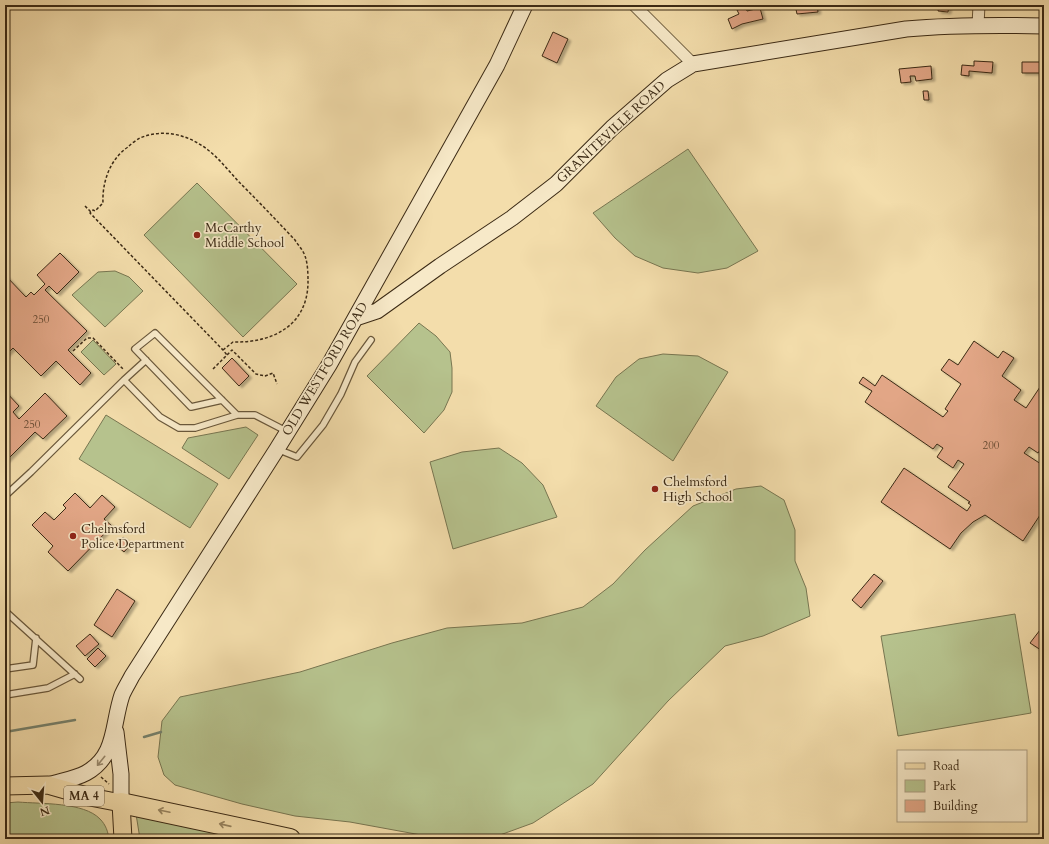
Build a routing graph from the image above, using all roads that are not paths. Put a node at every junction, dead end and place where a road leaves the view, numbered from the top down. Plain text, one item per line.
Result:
1 (525, 5) edge
2 (634, 5) edge
3 (978, 5) edge
4 (978, 25) junction
5 (1044, 26) edge
6 (693, 64) junction
7 (356, 318) junction
8 (371, 340) dead end
9 (146, 360) junction
10 (124, 380) junction
11 (222, 400) junction
12 (237, 415) junction
13 (288, 432) junction
14 (277, 449) junction
15 (5, 496) edge
16 (5, 611) edge
17 (36, 638) junction
18 (5, 669) edge
19 (75, 674) junction
20 (80, 679) dead end
21 (5, 695) edge
22 (115, 725) junction
23 (6, 785) edge
24 (48, 785) junction
25 (117, 794) junction
26 (123, 839) edge
27 (290, 839) edge

1 - 7 main road, OLD WESTFORD ROAD
2 - 6 street
3 - 4 street
4 - 5 main road, GRANITEVILLE ROAD
4 - 6 main road, GRANITEVILLE ROAD
6 - 7 main road, GRANITEVILLE ROAD
7 - 13 main road, OLD WESTFORD ROAD
8 - 14 lane
9 - 10 lane
9 - 11 lane
9 - 11 lane
10 - 12 lane
10 - 15 lane
11 - 12 lane
12 - 13 lane
13 - 14 main road, OLD WESTFORD ROAD
14 - 22 main road, OLD WESTFORD ROAD
16 - 17 lane
17 - 18 lane
17 - 19 lane
19 - 20 lane
19 - 21 lane
22 -> 24 main road, OLD WESTFORD ROAD
22 - 25 main road, OLD WESTFORD ROAD
23 - 24 main road, MA 4
24 - 25 main road, MA 4
25 - 26 main road, MA 4
27 -> 25 highway

